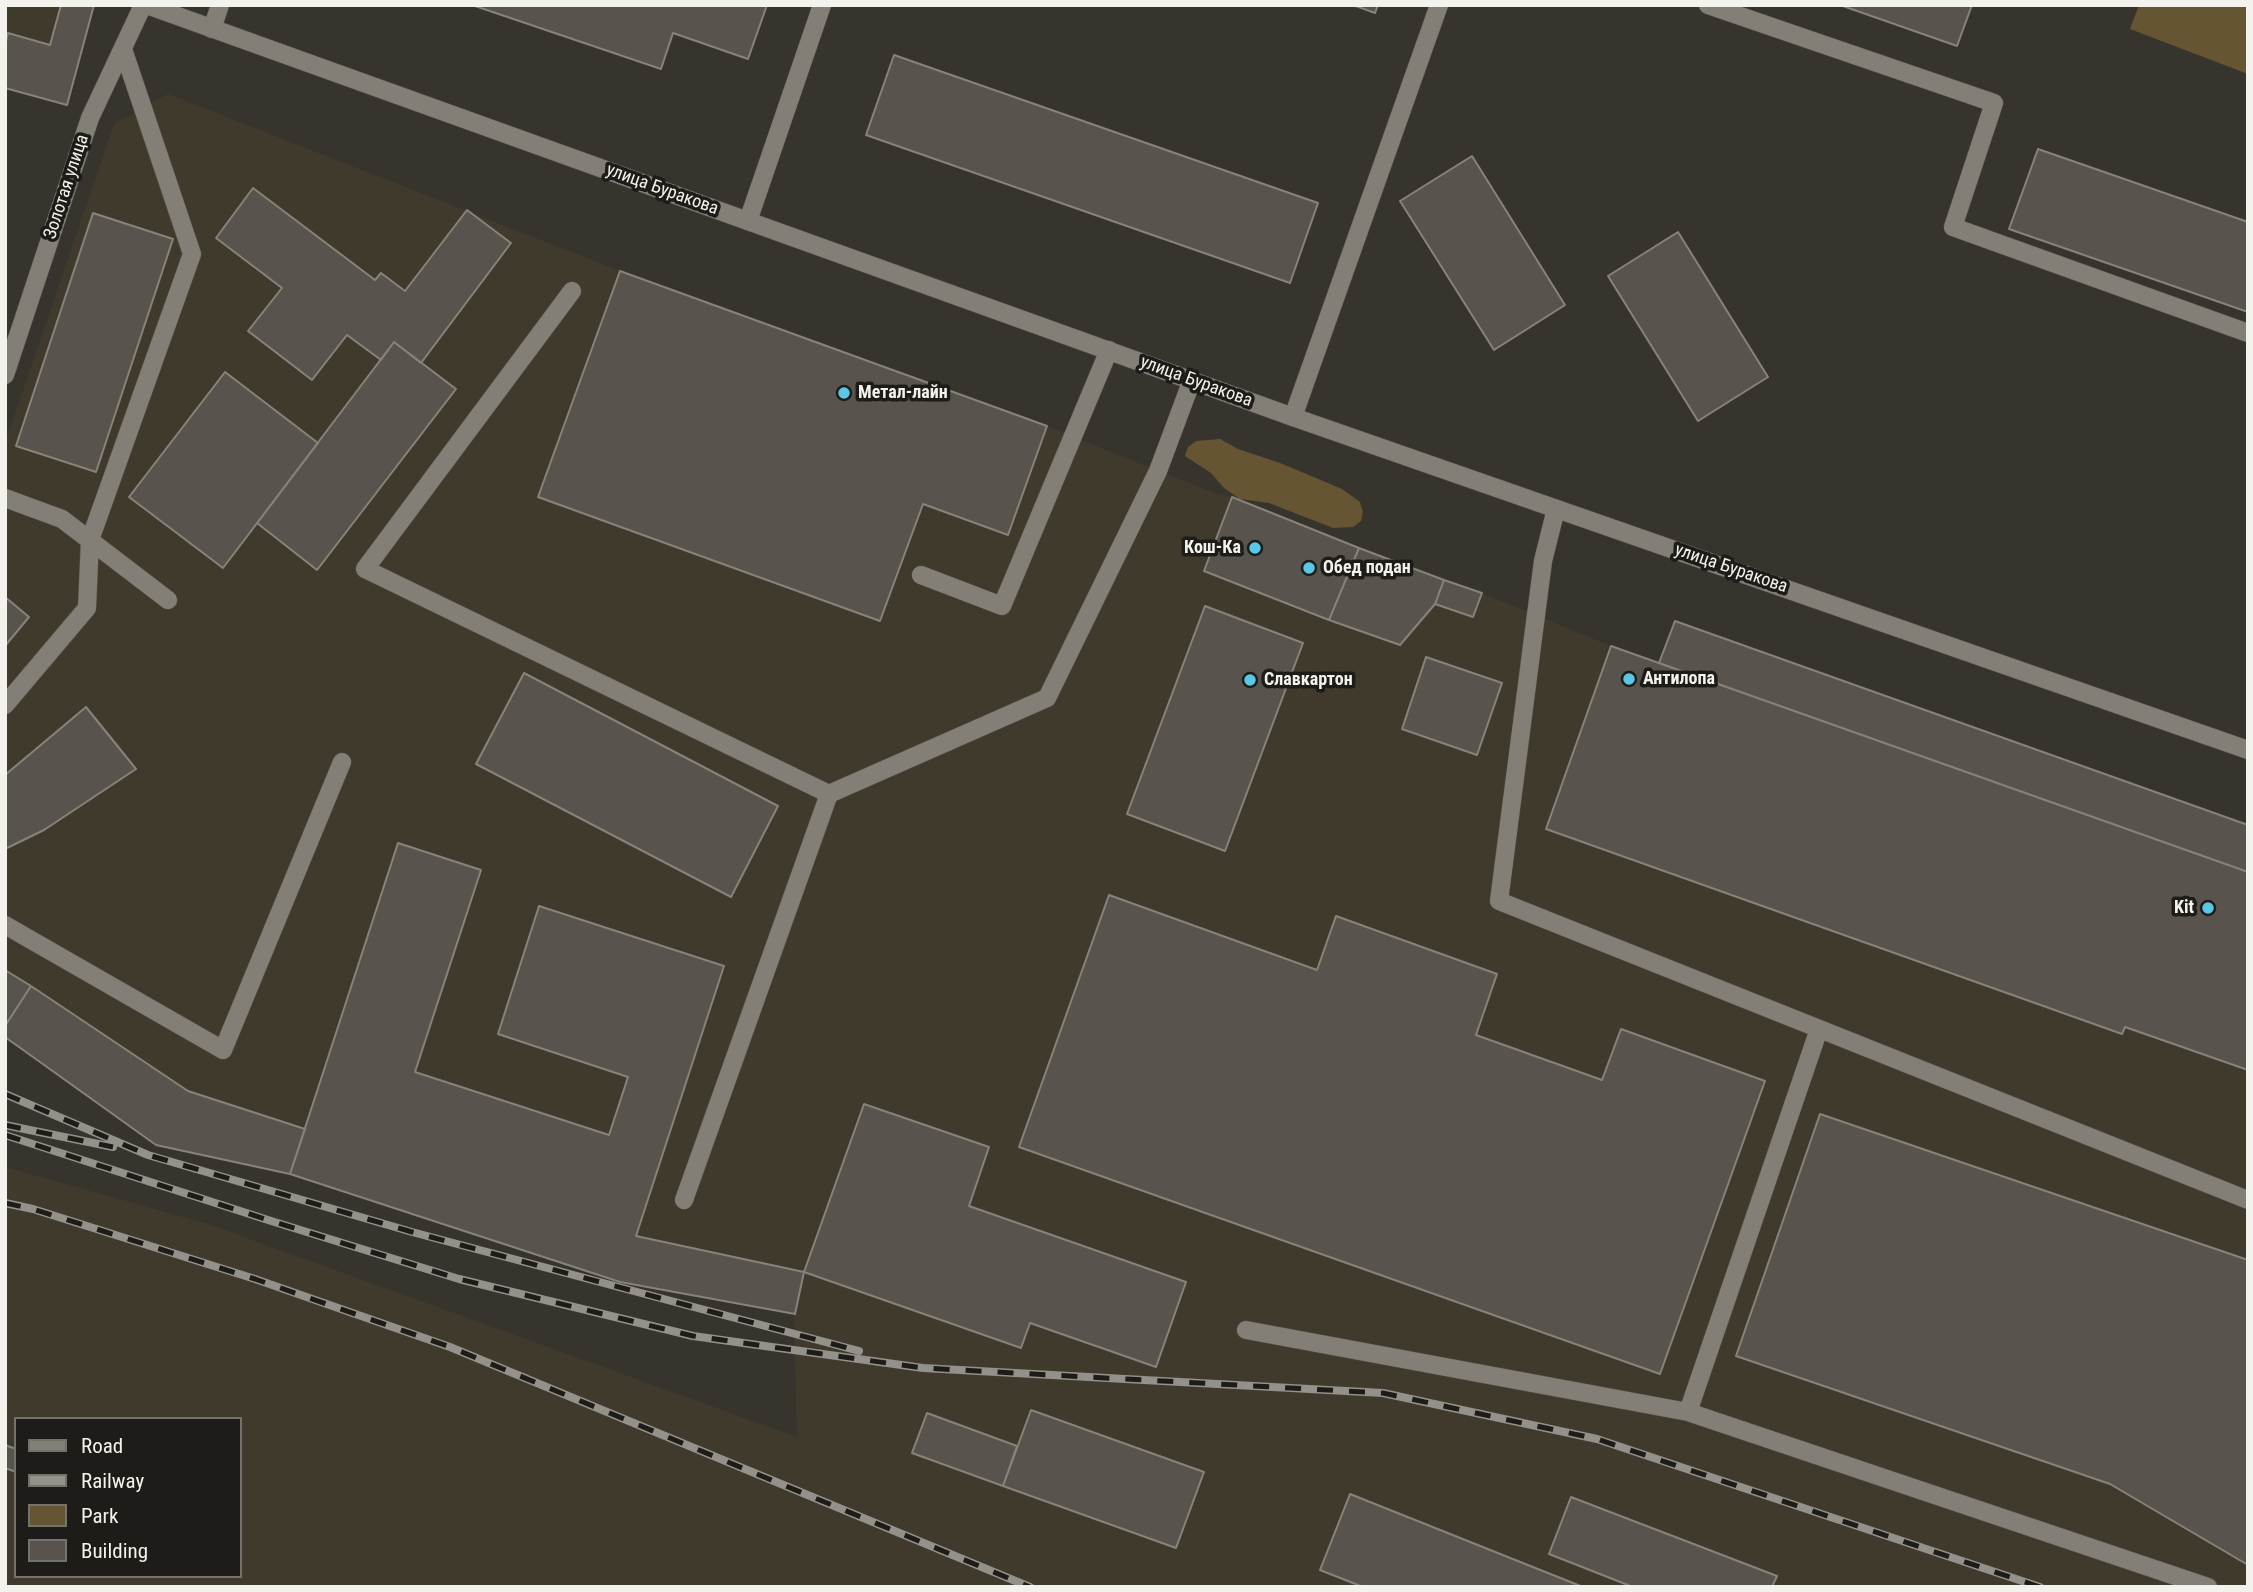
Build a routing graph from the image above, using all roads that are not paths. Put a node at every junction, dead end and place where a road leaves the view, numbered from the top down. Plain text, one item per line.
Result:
1 (145, 5) edge
2 (220, 5) edge
3 (822, 5) edge
4 (1439, 5) edge
5 (1708, 5) edge
6 (212, 29) junction
7 (122, 49) junction
8 (748, 221) junction
9 (572, 291) dead end
10 (2248, 333) edge
11 (1109, 350) junction
12 (5, 375) edge
13 (1192, 380) junction
14 (1293, 416) junction
15 (5, 498) edge
16 (1556, 509) junction
17 (90, 541) junction
18 (921, 575) dead end
19 (168, 600) dead end
20 (5, 705) edge
21 (2248, 750) edge
22 (342, 762) dead end
23 (829, 794) junction
24 (5, 925) edge
25 (1819, 1029) junction
26 (684, 1200) dead end
27 (2248, 1200) edge
28 (1246, 1330) dead end
29 (1688, 1412) junction
30 (2208, 1587) edge

1 - 6 street, улица Буракова
1 - 7 street, Золотая улица
2 - 6 street
3 - 8 street
4 - 14 street
5 - 10 street
6 - 8 street, улица Буракова
7 - 12 street, Золотая улица
7 - 17 street
8 - 11 street, улица Буракова
9 - 23 street
11 - 13 street, улица Буракова
11 - 18 street
13 - 14 street, улица Буракова
13 - 23 street
14 - 16 street, улица Буракова
15 - 17 street
16 - 21 street, улица Буракова
16 - 25 street
17 - 19 street
17 - 20 street
22 - 24 street
23 - 26 street
25 - 27 street
25 - 29 street
28 - 29 street
29 - 30 street

